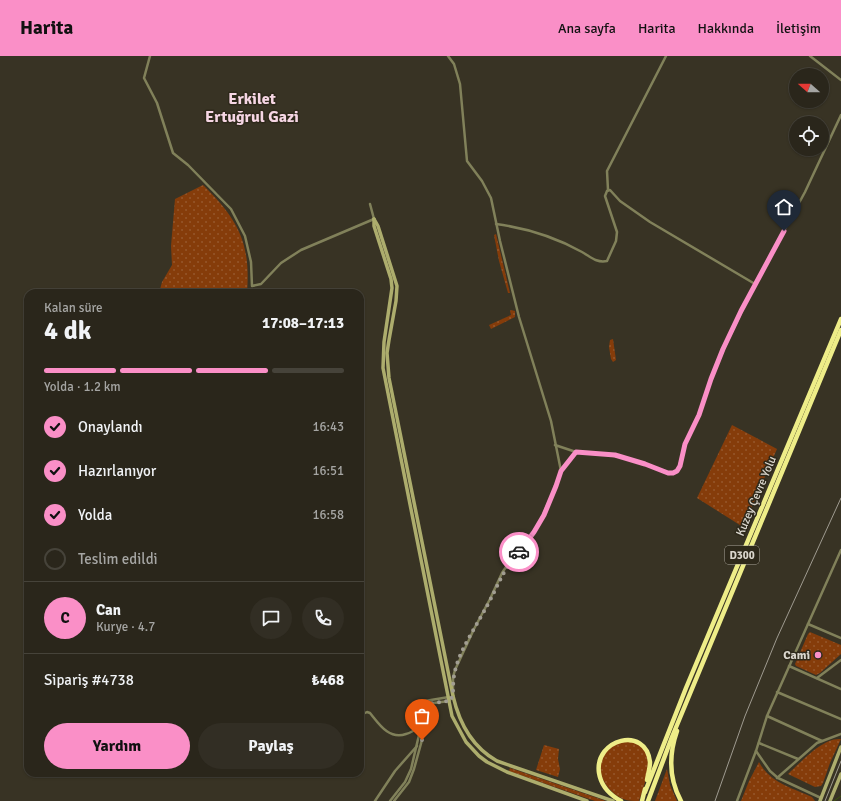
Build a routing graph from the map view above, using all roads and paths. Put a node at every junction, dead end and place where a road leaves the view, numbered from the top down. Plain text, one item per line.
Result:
1 (150, 56) edge
2 (448, 56) edge
3 (666, 56) edge
4 (810, 56) edge
5 (841, 80) edge
6 (841, 116) edge
7 (608, 190) junction
8 (370, 204) dead end
9 (374, 219) junction
10 (496, 224) junction
11 (755, 284) junction
12 (841, 319) edge
13 (841, 330) edge
14 (555, 445) junction
15 (576, 452) junction
16 (561, 471) junction
17 (841, 550) edge
18 (808, 624) junction
19 (841, 638) edge
20 (841, 660) edge
21 (789, 666) junction
22 (818, 678) junction
23 (841, 689) edge
24 (692, 690) junction
25 (778, 692) junction
26 (453, 696) junction
27 (448, 699) junction
28 (364, 714) edge
29 (767, 716) junction
30 (841, 719) edge
31 (420, 728) junction
32 (841, 734) edge
33 (822, 741) junction
34 (759, 743) junction
35 (417, 746) junction
36 (841, 747) edge
37 (756, 751) junction
38 (798, 760) junction
39 (841, 774) edge
40 (777, 778) junction
41 (645, 792) junction
42 (821, 799) edge
43 (375, 801) edge
44 (390, 801) edge
45 (394, 801) edge
46 (587, 801) edge
47 (613, 801) edge
48 (621, 801) edge
49 (642, 801) edge
50 (648, 801) edge
51 (681, 801) edge
52 (737, 801) edge
53 (830, 801) edge

1 - 9 street
2 - 10 street
3 - 7 street
4 - 5 street
6 - 11 street
7 - 10 street
7 - 11 street
8 - 9 street
9 - 26 street
9 - 27 street
10 - 14 street
11 - 15 street
12 - 41 highway, Kuzey Çevre Yolu / D300
13 - 24 highway, Kuzey Çevre Yolu / D300
14 - 15 street
14 - 16 street
15 - 16 street
16 - 26 street
17 - 18 street
18 - 19 street
18 - 21 street
20 - 22 street
21 - 22 street
21 - 25 street
22 - 23 street
24 - 50 highway, Kuzey Çevre Yolu / D300
24 - 51 highway
25 - 29 street
25 - 30 street
26 - 27 street
26 - 47 street
27 - 31 street
27 - 45 street
27 - 46 street
28 - 31 street
29 - 33 street
29 - 34 street
31 - 35 street
32 - 33 street
33 - 38 street
34 - 37 street
34 - 38 street
35 - 43 street
35 - 44 street
36 - 42 street
37 - 40 street
37 - 52 street
38 - 40 street
39 - 53 street
40 - 42 street
41 - 48 highway
41 - 49 highway, D300

